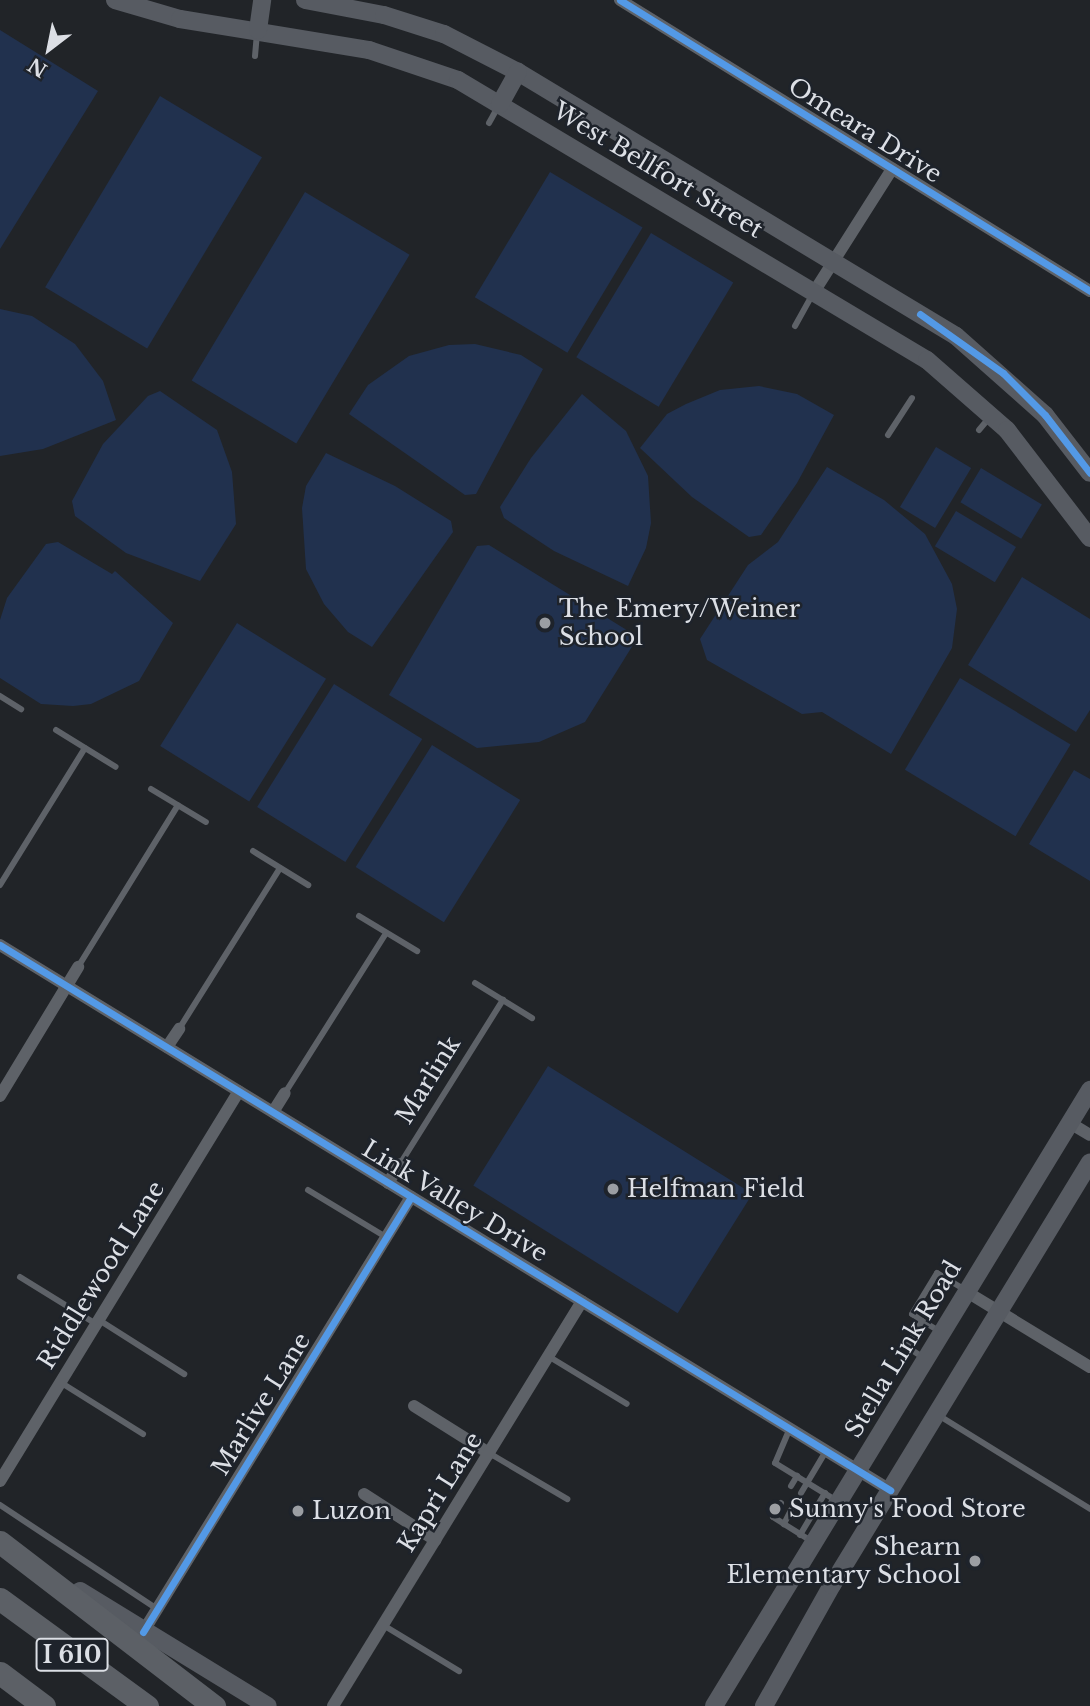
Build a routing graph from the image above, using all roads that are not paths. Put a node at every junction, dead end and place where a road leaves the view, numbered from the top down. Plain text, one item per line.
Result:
1 (115, 0) edge
2 (262, 0) edge
3 (305, 0) edge
4 (620, 0) edge
5 (258, 30) junction
6 (255, 56) dead end
7 (518, 72) junction
8 (500, 104) junction
9 (489, 123) dead end
10 (892, 169) junction
11 (834, 262) junction
12 (1090, 291) edge
13 (814, 292) junction
14 (795, 326) dead end
15 (912, 398) dead end
16 (992, 415) junction
17 (979, 430) dead end
18 (888, 435) dead end
19 (1090, 473) edge
20 (1090, 538) edge
21 (0, 696) edge
22 (21, 709) dead end
23 (56, 730) dead end
24 (85, 748) junction
25 (116, 767) dead end
26 (151, 789) dead end
27 (178, 805) junction
28 (206, 822) dead end
29 (253, 851) dead end
30 (280, 868) junction
31 (0, 885) edge
32 (308, 885) dead end
33 (359, 916) dead end
34 (386, 933) junction
35 (0, 945) edge
36 (417, 951) dead end
37 (78, 967) joint
38 (475, 983) dead end
39 (66, 986) junction
40 (502, 1000) junction
41 (532, 1018) dead end
42 (179, 1029) joint
43 (167, 1047) junction
44 (1090, 1090) edge
45 (239, 1091) junction
46 (285, 1093) joint
47 (0, 1096) edge
48 (273, 1112) junction
49 (1070, 1123) junction
50 (1090, 1135) edge
51 (1090, 1163) edge
52 (400, 1164) joint
53 (388, 1183) junction
54 (308, 1190) dead end
55 (411, 1196) junction
56 (386, 1237) junction
57 (20, 1277) dead end
58 (967, 1292) junction
59 (582, 1301) junction
60 (999, 1311) junction
61 (922, 1321) junction
62 (97, 1322) junction
63 (942, 1333) junction
64 (548, 1356) junction
65 (926, 1359) junction
66 (1090, 1367) edge
67 (184, 1374) dead end
68 (60, 1382) junction
69 (627, 1404) dead end
70 (414, 1406) dead end
71 (937, 1414) junction
72 (790, 1429) junction
73 (143, 1434) dead end
74 (826, 1451) junction
75 (489, 1453) junction
76 (858, 1470) junction
77 (797, 1476) junction
78 (0, 1481) edge
79 (807, 1483) junction
80 (791, 1486) dead end
81 (890, 1490) junction
82 (801, 1493) dead end
83 (364, 1494) dead end
84 (832, 1498) junction
85 (567, 1499) dead end
86 (781, 1503) dead end
87 (0, 1505) edge
88 (1090, 1509) edge
89 (792, 1510) dead end
90 (783, 1524) junction
91 (435, 1539) junction
92 (807, 1539) junction
93 (0, 1540) edge
94 (0, 1599) edge
95 (157, 1609) junction
96 (383, 1625) junction
97 (143, 1632) junction
98 (459, 1671) dead end
99 (0, 1672) edge
100 (0, 1678) edge
101 (40, 1703) edge
102 (717, 1703) edge
103 (147, 1706) edge
104 (214, 1706) edge
105 (268, 1706) edge
106 (333, 1706) edge
107 (764, 1706) edge

1 - 5 main road, West Bellfort Street
2 - 5 main road
3 - 7 main road, West Bellfort Street
4 - 10 street, Omeara Drive
5 - 6 lane
5 - 8 main road, West Bellfort Street
7 - 8 main road
7 - 11 main road, West Bellfort Street
8 - 9 lane
8 - 13 main road, West Bellfort Street
10 - 11 street
10 - 12 street, Omeara Drive
11 - 13 street
11 - 19 main road, West Bellfort Street
13 - 14 lane
13 - 16 main road, West Bellfort Street
15 - 18 lane
16 - 17 lane
16 - 20 main road, West Bellfort Street
21 - 22 lane
23 - 24 lane
24 - 25 lane
24 - 31 lane
26 - 27 lane
27 - 28 lane
27 - 37 lane
29 - 30 lane
30 - 32 lane
30 - 42 lane
33 - 34 lane
34 - 36 lane
34 - 46 lane
35 - 39 street, Link Valley Drive
37 - 39 street
38 - 40 lane
39 - 43 street, Link Valley Drive
39 - 47 street
40 - 41 lane
40 - 52 lane, Marlink
42 - 43 street
43 - 45 street, Link Valley Drive
44 - 49 main road, Stella Link Road
45 - 48 street, Link Valley Drive
45 - 62 street, Riddlewood Lane
46 - 48 street
48 - 53 street, Link Valley Drive
49 - 50 street
49 - 58 main road, Stella Link Road
51 - 60 main road
52 - 53 street, Marlink
53 - 55 street, Link Valley Drive
54 - 56 lane
55 - 56 street, Marlive Lane
55 - 59 street, Link Valley Drive
56 - 95 street, Marlive Lane
57 - 62 lane
58 - 60 street
58 - 61 lane
58 - 63 main road, Stella Link Road
59 - 64 street, Kapri Lane
59 - 72 street, Link Valley Drive
60 - 66 street
60 - 71 main road
61 - 63 lane
61 - 65 lane
62 - 67 lane
62 - 68 street, Riddlewood Lane
63 - 65 main road, Stella Link Road
64 - 69 lane
64 - 75 street, Kapri Lane
65 - 76 main road, Stella Link Road
68 - 73 lane
68 - 78 street, Riddlewood Lane
70 - 75 street
71 - 81 main road
71 - 88 lane
72 - 74 street, Link Valley Drive
72 - 77 lane
74 - 76 street, Link Valley Drive
74 - 79 lane
75 - 85 lane
75 - 91 street, Kapri Lane
76 - 81 street, Link Valley Drive
76 - 84 main road, Stella Link Road
77 - 79 lane
77 - 80 lane
79 - 82 lane
79 - 84 lane
81 - 107 main road
83 - 91 street
84 - 92 main road, Stella Link Road
86 - 90 lane
87 - 95 lane
89 - 90 lane
90 - 92 lane
91 - 96 street, Kapri Lane
92 - 102 main road, Stella Link Road
93 - 97 main road
93 - 104 highway
94 - 103 highway, I 610
95 - 97 street, Marlive Lane
96 - 98 lane
96 - 106 street, Kapri Lane
97 - 105 main road
99 - 101 highway, I 610
100 - 101 highway

